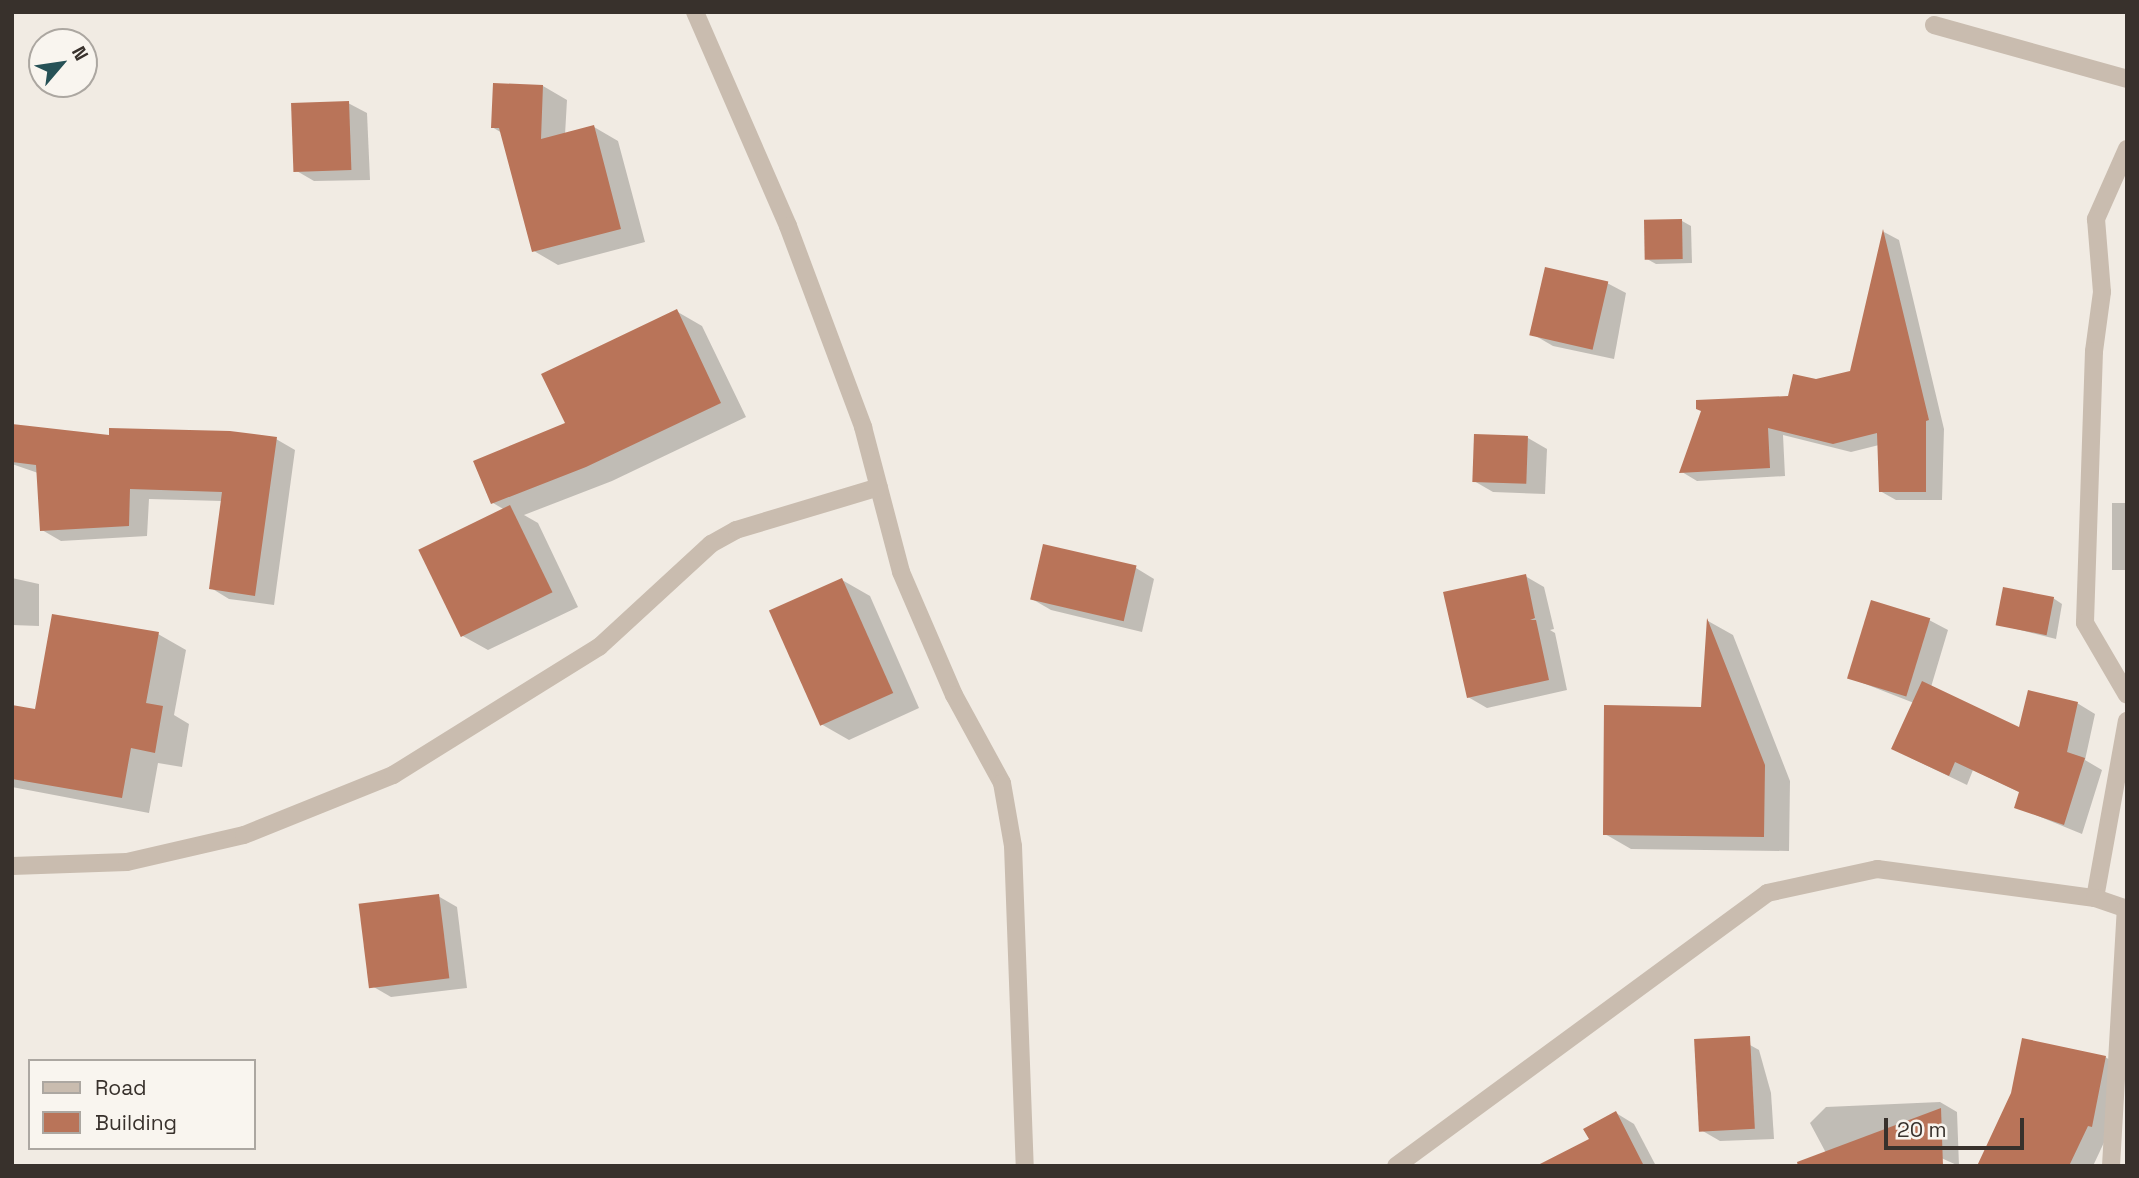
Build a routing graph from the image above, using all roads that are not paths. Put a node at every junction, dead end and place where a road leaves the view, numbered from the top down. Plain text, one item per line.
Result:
1 (695, 12) edge
2 (1934, 24) dead end
3 (2127, 79) edge
4 (2127, 149) edge
5 (879, 487) junction
6 (2127, 695) edge
7 (2127, 721) edge
8 (12, 866) edge
9 (2095, 898) junction
10 (2126, 909) edge
11 (1025, 1166) edge
12 (1396, 1166) edge
13 (2111, 1166) edge

1 - 5 street
2 - 3 street
4 - 6 street
5 - 8 street
5 - 11 street
7 - 9 street
9 - 10 street
9 - 12 street
10 - 13 street

